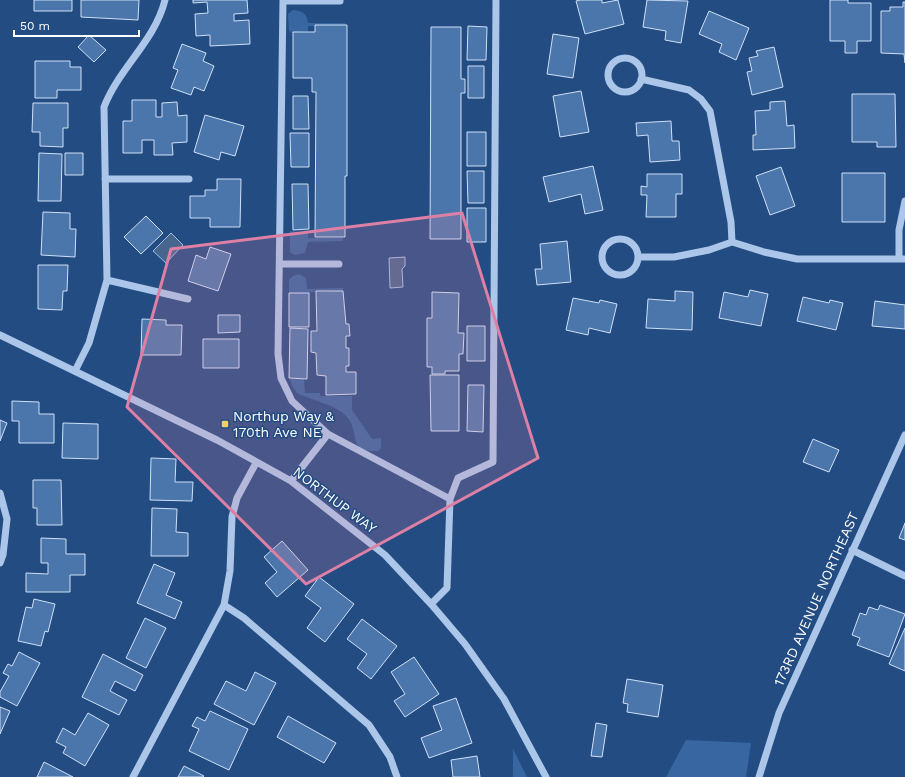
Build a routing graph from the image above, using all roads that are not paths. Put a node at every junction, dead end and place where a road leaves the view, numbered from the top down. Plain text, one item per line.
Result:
1 (165, 0) edge
2 (283, 0) edge
3 (496, 0) edge
4 (340, 1) edge
5 (641, 79) junction
6 (105, 179) junction
7 (189, 179) dead end
8 (905, 201) edge
9 (732, 242) junction
10 (639, 257) junction
11 (902, 259) edge
12 (280, 264) junction
13 (338, 264) dead end
14 (107, 280) junction
15 (188, 299) dead end
16 (0, 335) edge
17 (75, 371) junction
18 (328, 434) junction
19 (905, 435) edge
20 (256, 463) junction
21 (291, 481) junction
22 (0, 493) edge
23 (450, 499) junction
24 (852, 550) junction
25 (0, 563) edge
26 (905, 576) edge
27 (431, 604) junction
28 (224, 605) junction
29 (133, 777) edge
30 (397, 777) edge
31 (546, 777) edge
32 (759, 777) edge

1 - 6 street
2 - 4 street
2 - 12 street
3 - 23 street
5 - 5 street
5 - 9 street
6 - 7 street
6 - 14 street
8 - 11 street
9 - 10 street
9 - 11 street
10 - 10 street
12 - 13 street
12 - 18 street
14 - 15 street
14 - 17 street
16 - 17 street, NORTHUP WAY
17 - 20 street, NORTHUP WAY
18 - 21 street
18 - 23 street
19 - 24 street, 173RD AVENUE NORTHEAST
20 - 21 street, NORTHUP WAY
20 - 28 street
21 - 27 street, NORTHUP WAY
22 - 25 street
23 - 27 street
24 - 26 street
24 - 32 street, 173RD AVENUE NORTHEAST
27 - 31 street, NORTHUP WAY
28 - 29 street
28 - 30 street

